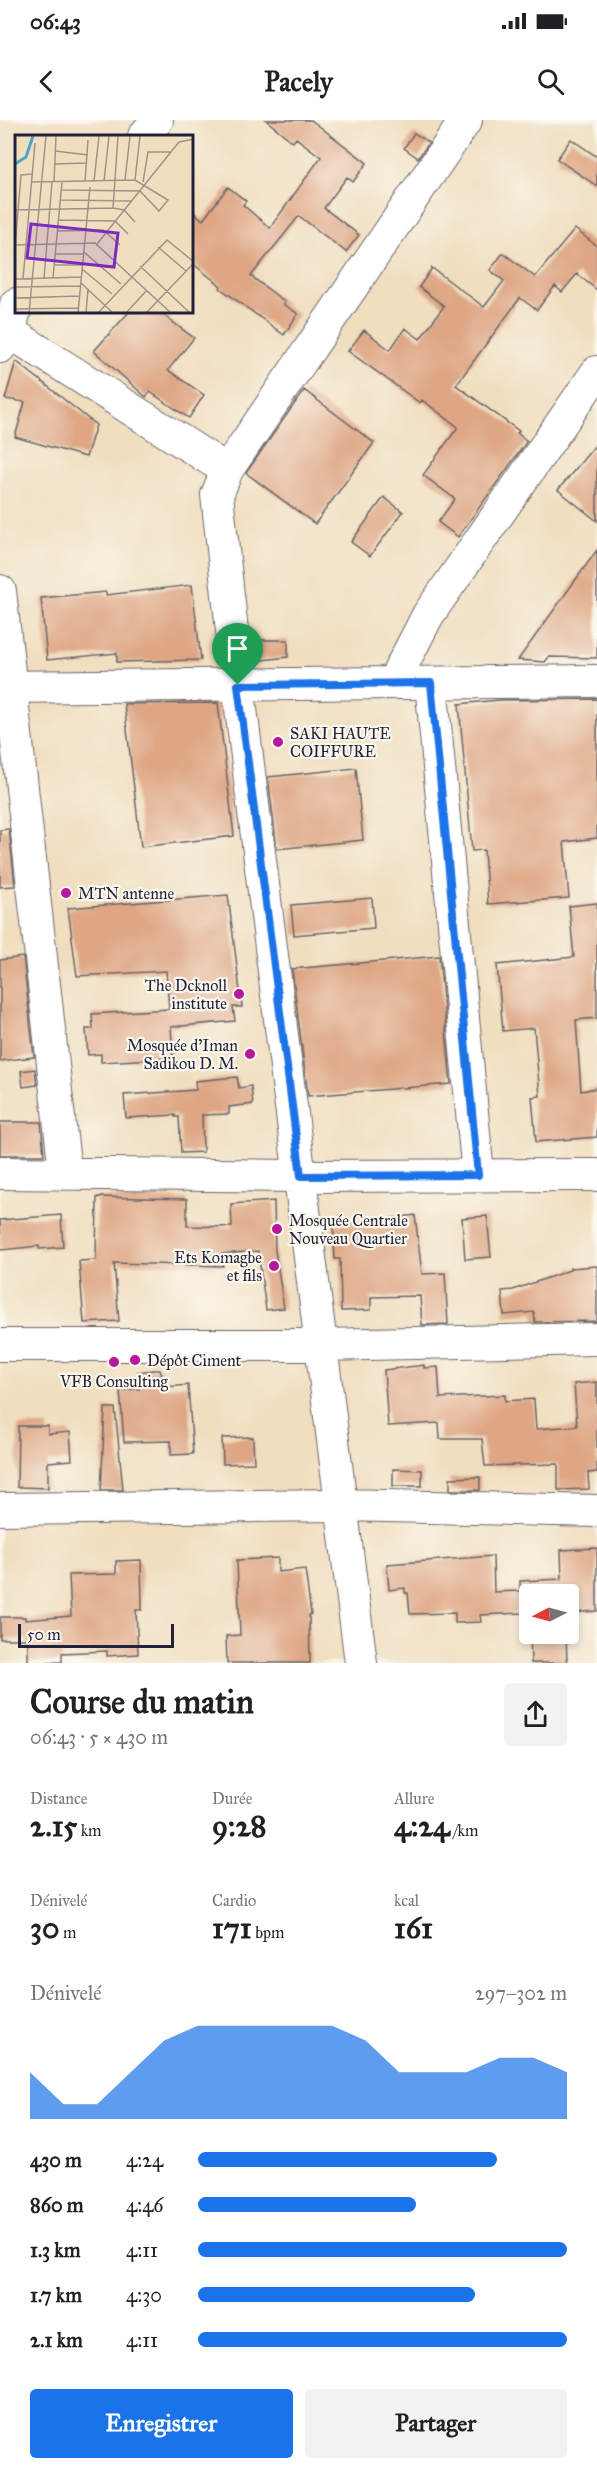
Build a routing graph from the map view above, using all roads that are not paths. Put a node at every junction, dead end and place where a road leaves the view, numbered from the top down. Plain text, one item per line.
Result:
1 (157, 120) edge
2 (462, 121) edge
3 (145, 135) edge
4 (7, 327) edge
5 (597, 372) edge
6 (226, 470) junction
7 (0, 591) edge
8 (597, 681) edge
9 (393, 683) junction
10 (431, 683) junction
11 (238, 685) junction
12 (6, 687) edge
13 (65, 1172) junction
14 (0, 1173) edge
15 (478, 1175) junction
16 (597, 1175) edge
17 (301, 1176) junction
18 (597, 1339) edge
19 (0, 1345) edge
20 (322, 1345) junction
21 (342, 1505) junction
22 (0, 1509) edge
23 (597, 1511) edge
24 (361, 1663) edge

1 - 3 street
2 - 6 street
4 - 6 street
5 - 9 street
6 - 11 street
7 - 12 street
8 - 10 street
9 - 10 street
9 - 11 street
10 - 15 street
11 - 12 street
11 - 17 street
12 - 13 street
13 - 14 street
13 - 17 street
15 - 16 street
15 - 17 street
17 - 20 street
18 - 20 street
19 - 20 street
20 - 21 street
21 - 22 street
21 - 23 street
21 - 24 street

